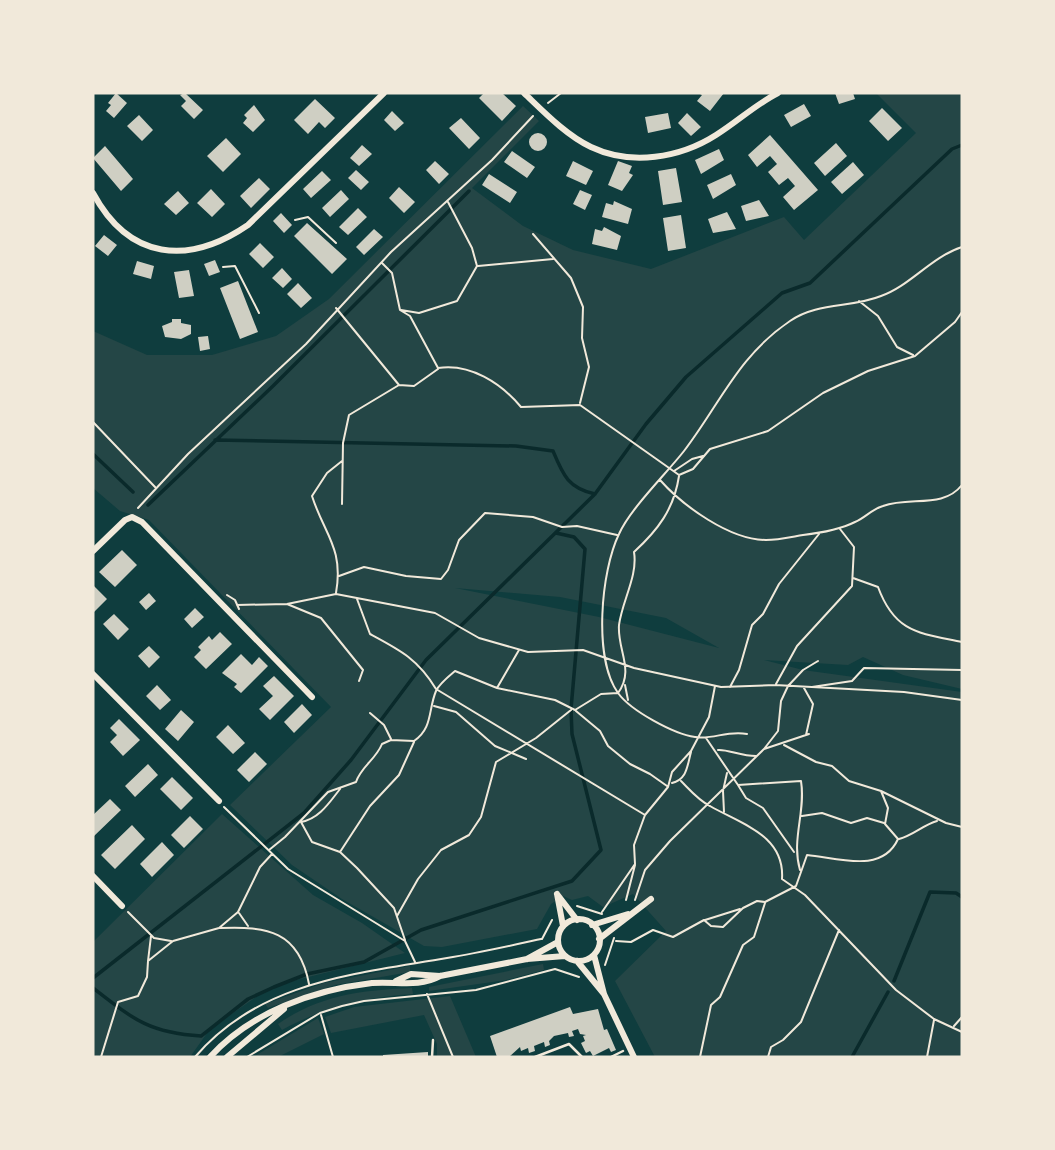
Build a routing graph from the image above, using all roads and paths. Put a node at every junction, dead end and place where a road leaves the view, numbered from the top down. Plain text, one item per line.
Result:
1 (384, 93) edge
2 (524, 93) edge
3 (561, 93) edge
4 (778, 93) edge
5 (540, 109) junction
6 (93, 193) edge
7 (449, 204) junction
8 (295, 220) dead end
9 (533, 234) dead end
10 (336, 243) dead end
11 (962, 247) edge
12 (555, 258) junction
13 (382, 263) junction
14 (477, 266) junction
15 (223, 267) dead end
16 (858, 300) junction
17 (336, 308) junction
18 (400, 310) junction
19 (962, 312) edge
20 (259, 313) dead end
21 (915, 356) junction
22 (438, 368) junction
23 (399, 385) junction
24 (580, 405) junction
25 (93, 422) edge
26 (704, 456) junction
27 (342, 461) junction
28 (670, 468) junction
29 (673, 471) junction
30 (679, 475) junction
31 (660, 480) junction
32 (962, 485) edge
33 (155, 487) junction
34 (676, 498) junction
35 (342, 504) dead end
36 (132, 517) junction
37 (839, 528) junction
38 (819, 533) junction
39 (618, 536) junction
40 (93, 551) edge
41 (340, 576) junction
42 (852, 578) junction
43 (336, 593) junction
44 (357, 598) junction
45 (287, 604) junction
46 (237, 605) dead end
47 (962, 642) edge
48 (519, 650) junction
49 (604, 655) junction
50 (818, 662) dead end
51 (626, 666) junction
52 (962, 670) edge
53 (93, 674) edge
54 (359, 681) dead end
55 (624, 684) junction
56 (775, 685) junction
57 (715, 686) junction
58 (788, 686) junction
59 (730, 687) junction
60 (497, 688) junction
61 (806, 688) junction
62 (436, 689) junction
63 (618, 693) junction
64 (312, 697) dead end
65 (962, 700) edge
66 (628, 701) junction
67 (433, 706) junction
68 (571, 709) junction
69 (575, 710) junction
70 (370, 713) dead end
71 (747, 734) dead end
72 (705, 736) junction
73 (696, 737) junction
74 (391, 740) junction
75 (414, 741) junction
76 (526, 743) junction
77 (784, 745) junction
78 (716, 750) junction
79 (764, 750) junction
80 (691, 751) junction
81 (510, 752) junction
82 (758, 756) junction
83 (526, 759) dead end
84 (727, 768) junction
85 (681, 780) junction
86 (735, 781) junction
87 (670, 783) junction
88 (738, 785) junction
89 (668, 788) junction
90 (340, 789) junction
91 (723, 791) junction
92 (881, 791) junction
93 (219, 801) joint
94 (707, 804) junction
95 (724, 812) junction
96 (645, 815) junction
97 (800, 816) junction
98 (940, 820) junction
99 (300, 821) junction
100 (885, 824) junction
101 (962, 827) edge
102 (898, 839) junction
103 (268, 850) junction
104 (340, 852) junction
105 (795, 852) junction
106 (272, 853) junction
107 (635, 864) junction
108 (800, 871) junction
109 (93, 876) edge
110 (796, 886) junction
111 (651, 899) dead end
112 (626, 900) dead end
113 (765, 902) junction
114 (574, 905) dead end
115 (122, 906) joint
116 (743, 908) junction
117 (238, 912) junction
118 (630, 914) junction
119 (397, 916) junction
120 (551, 920) dead end
121 (577, 920) junction
122 (704, 920) junction
123 (592, 925) junction
124 (563, 926) junction
125 (248, 927) junction
126 (219, 928) junction
127 (839, 930) junction
128 (151, 935) junction
129 (542, 938) dead end
130 (599, 939) junction
131 (173, 941) junction
132 (405, 941) junction
133 (558, 942) junction
134 (594, 955) junction
135 (565, 956) junction
136 (527, 960) junction
137 (148, 961) junction
138 (577, 961) junction
139 (416, 963) dead end
140 (605, 966) dead end
141 (440, 976) junction
142 (582, 977) dead end
143 (397, 981) junction
144 (309, 985) dead end
145 (427, 994) junction
146 (604, 995) junction
147 (286, 1008) junction
148 (320, 1013) junction
149 (962, 1017) edge
150 (934, 1019) junction
151 (953, 1027) junction
152 (962, 1032) edge
153 (433, 1040) dead end
154 (623, 1051) dead end
155 (101, 1057) edge
156 (210, 1057) edge
157 (228, 1057) edge
158 (247, 1057) edge
159 (333, 1057) edge
160 (432, 1057) edge
161 (453, 1057) edge
162 (535, 1057) edge
163 (582, 1057) edge
164 (611, 1057) edge
165 (634, 1057) edge
166 (700, 1057) edge
167 (768, 1057) edge
168 (927, 1057) edge

1 - 6 street
2 - 5 street
3 - 5 path
4 - 5 street
5 - 7 path
7 - 13 path
7 - 14 path
8 - 10 path
9 - 12 path
11 - 16 path
12 - 14 path
12 - 24 path
13 - 17 path
13 - 18 path
14 - 18 path
15 - 20 path
16 - 21 path
16 - 28 path
17 - 23 path
17 - 33 path
18 - 22 path
19 - 21 path
21 - 26 path
22 - 23 path
22 - 24 path
23 - 27 path
24 - 28 path
25 - 33 path
26 - 29 path
26 - 30 path
27 - 35 path
27 - 41 path
28 - 29 path
28 - 31 path
29 - 30 path
30 - 34 path
31 - 34 path
31 - 39 path
32 - 37 path
33 - 36 path
34 - 38 path
34 - 51 path
36 - 40 street
36 - 64 street
37 - 38 path
37 - 42 path
38 - 59 path
39 - 41 path
39 - 49 path
41 - 43 path
42 - 47 path
42 - 56 path
43 - 44 path
43 - 45 path
44 - 48 path
44 - 62 path
45 - 46 path
45 - 54 path
48 - 49 path
48 - 60 path
49 - 51 path
49 - 63 path
50 - 58 path
51 - 55 path
51 - 57 path
52 - 61 path
53 - 93 street
55 - 63 path
55 - 66 path
56 - 58 path
56 - 59 path
57 - 59 path
57 - 73 path
58 - 61 path
58 - 79 path
60 - 62 path
60 - 68 path
61 - 65 path
61 - 77 path
62 - 67 path
62 - 76 path
63 - 66 path
63 - 69 path
66 - 73 path
67 - 75 path
67 - 81 path
68 - 69 path
68 - 76 path
69 - 89 path
70 - 74 path
71 - 72 path
72 - 73 path
72 - 78 path
73 - 80 path
74 - 75 path
74 - 90 path
75 - 104 path
76 - 81 path
76 - 96 path
77 - 79 path
77 - 92 path
78 - 82 path
78 - 84 path
79 - 82 path
80 - 85 path
80 - 87 path
81 - 83 path
81 - 119 path
82 - 86 path
84 - 86 path
84 - 91 path
85 - 87 path
85 - 94 path
86 - 88 path
86 - 91 path
87 - 89 path
88 - 97 path
88 - 105 path
89 - 96 path
90 - 99 path
90 - 99 path
91 - 94 path
91 - 95 path
92 - 98 path
92 - 100 path
93 - 103 path
94 - 95 path
94 - 118 path
95 - 110 path
96 - 107 path
97 - 100 path
97 - 105 path
98 - 101 path
98 - 102 path
99 - 103 path
99 - 104 path
100 - 102 path
102 - 108 path
103 - 106 path
104 - 119 path
105 - 108 path
106 - 117 path
106 - 132 path
107 - 112 path
107 - 114 path
108 - 110 path
109 - 115 street
110 - 113 path
110 - 127 path
111 - 118 street
113 - 116 path
113 - 166 path
115 - 128 path
116 - 122 path
116 - 122 path
117 - 125 path
117 - 126 path
118 - 123 street
118 - 130 street
119 - 132 path
120 - 129 path
121 - 123 street
121 - 124 street
121 - 124 street
122 - 140 path
123 - 130 street
124 - 133 street
125 - 126 path
125 - 144 path
126 - 131 path
127 - 150 path
127 - 167 path
128 - 131 path
128 - 137 path
130 - 134 street
131 - 137 path
132 - 139 path
133 - 135 street
133 - 136 street
134 - 138 street
134 - 146 street
135 - 136 street
135 - 138 street
136 - 141 street
137 - 155 path
138 - 146 street
141 - 143 street
141 - 143 street
142 - 145 path
143 - 147 street
145 - 148 path
145 - 161 path
146 - 165 street
147 - 156 street
147 - 157 street
148 - 158 path
148 - 159 path
149 - 151 path
150 - 151 path
150 - 168 path
151 - 152 path
153 - 160 lane
154 - 164 lane
162 - 163 lane

